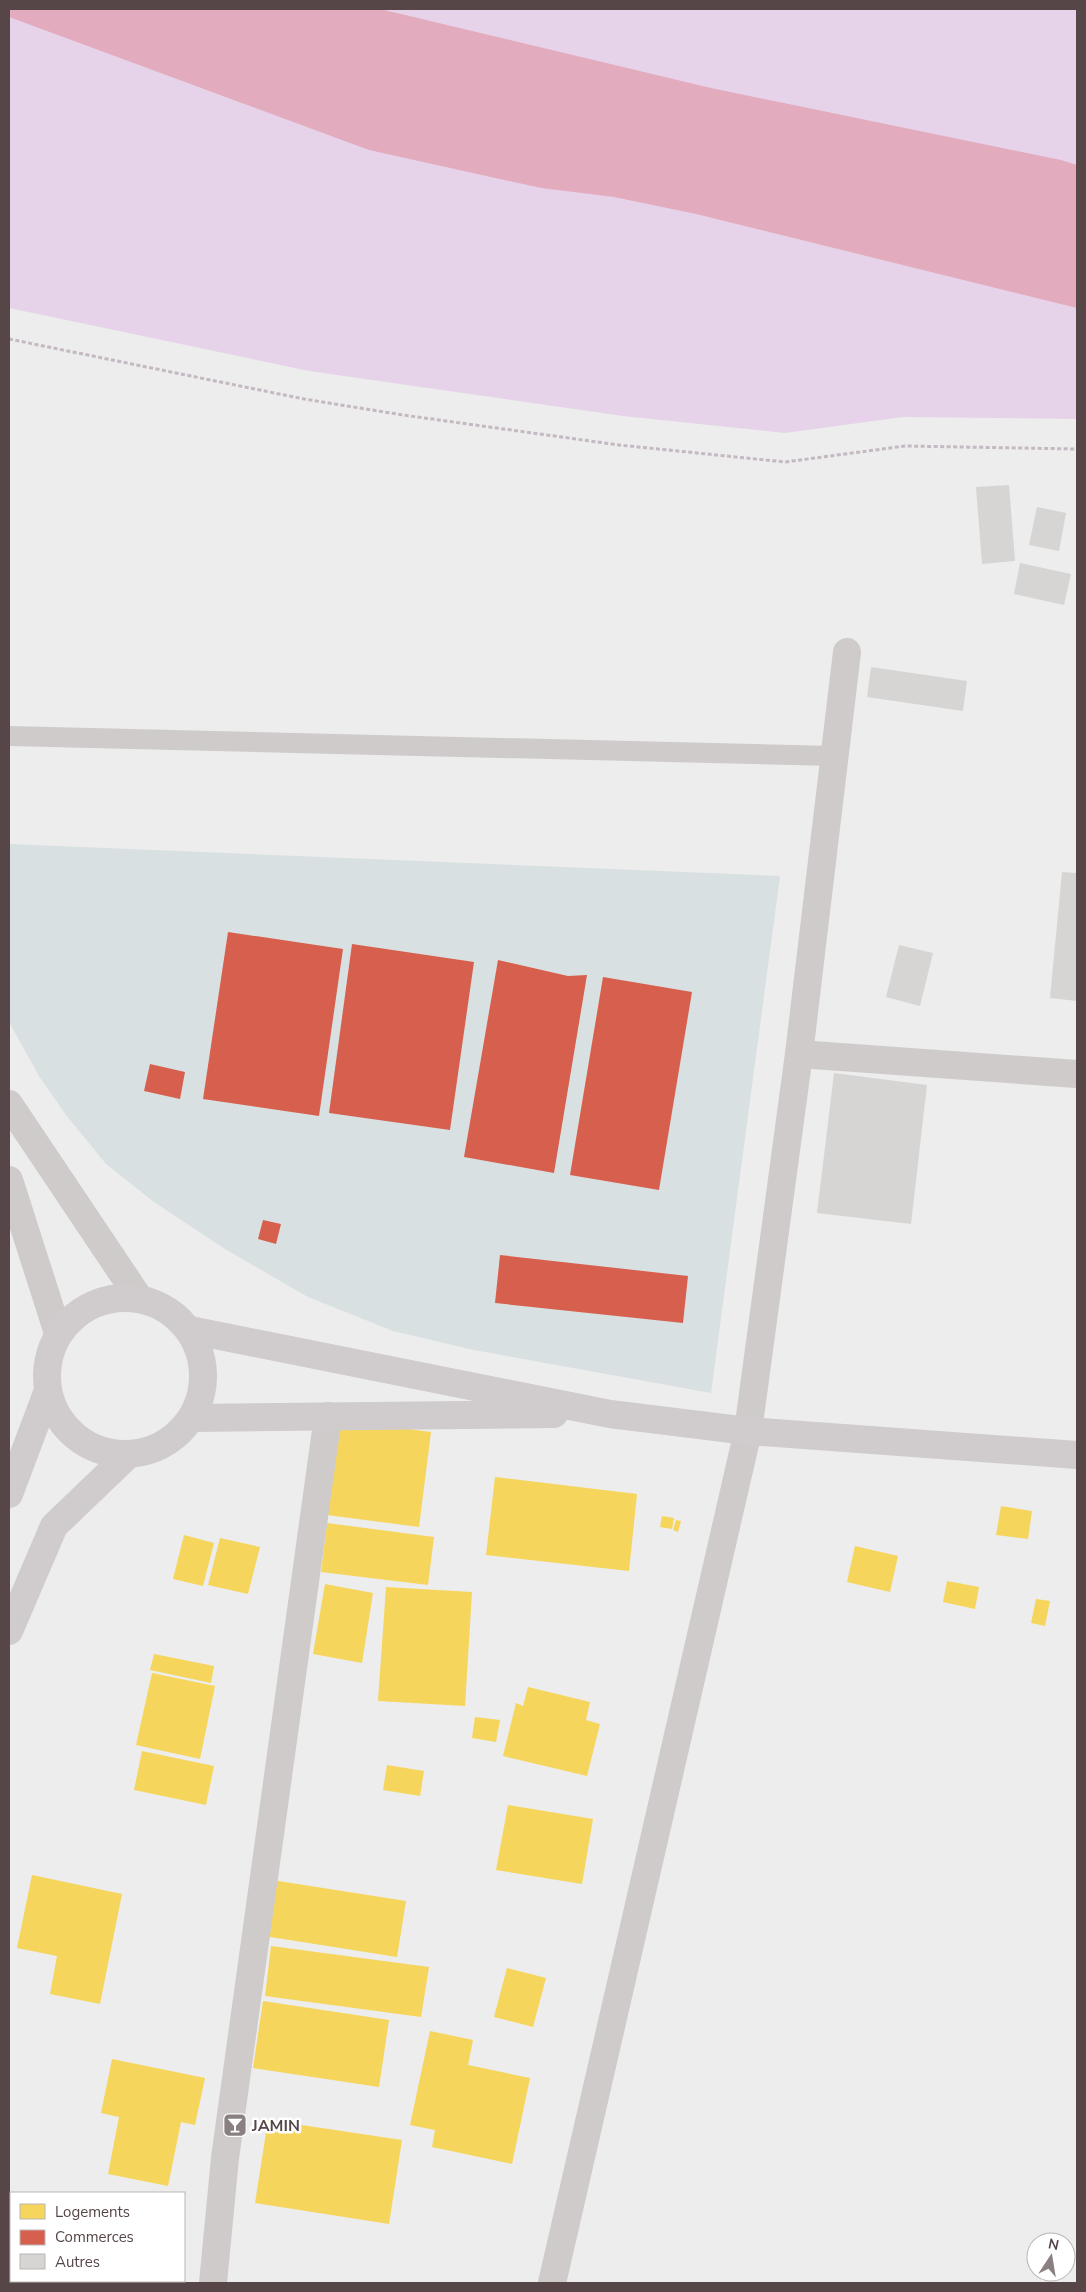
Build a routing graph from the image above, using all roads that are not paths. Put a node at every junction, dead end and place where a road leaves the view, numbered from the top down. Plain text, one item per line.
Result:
1 (847, 652) dead end
2 (9, 736) edge
3 (834, 756) junction
4 (799, 1054) junction
5 (1077, 1074) edge
6 (9, 1104) edge
7 (9, 1180) edge
8 (139, 1298) junction
9 (190, 1330) junction
10 (58, 1333) junction
11 (47, 1393) junction
12 (610, 1414) junction
13 (328, 1416) junction
14 (193, 1418) junction
15 (748, 1431) junction
16 (1077, 1454) edge
17 (128, 1455) junction
18 (9, 1494) edge
19 (9, 1631) edge
20 (213, 2283) edge
21 (552, 2283) edge

1 - 3 street
2 - 3 lane
3 - 4 street
4 - 5 street
4 - 15 street
6 - 8 street
7 - 10 street
8 - 9 main road
8 - 10 main road
9 - 12 main road
9 - 14 main road
10 - 11 main road
11 - 17 main road
11 - 18 main road
12 - 13 main road
12 - 15 main road
13 - 14 main road
13 - 20 street
14 - 17 main road
15 - 16 main road
15 - 21 street
17 - 19 main road

